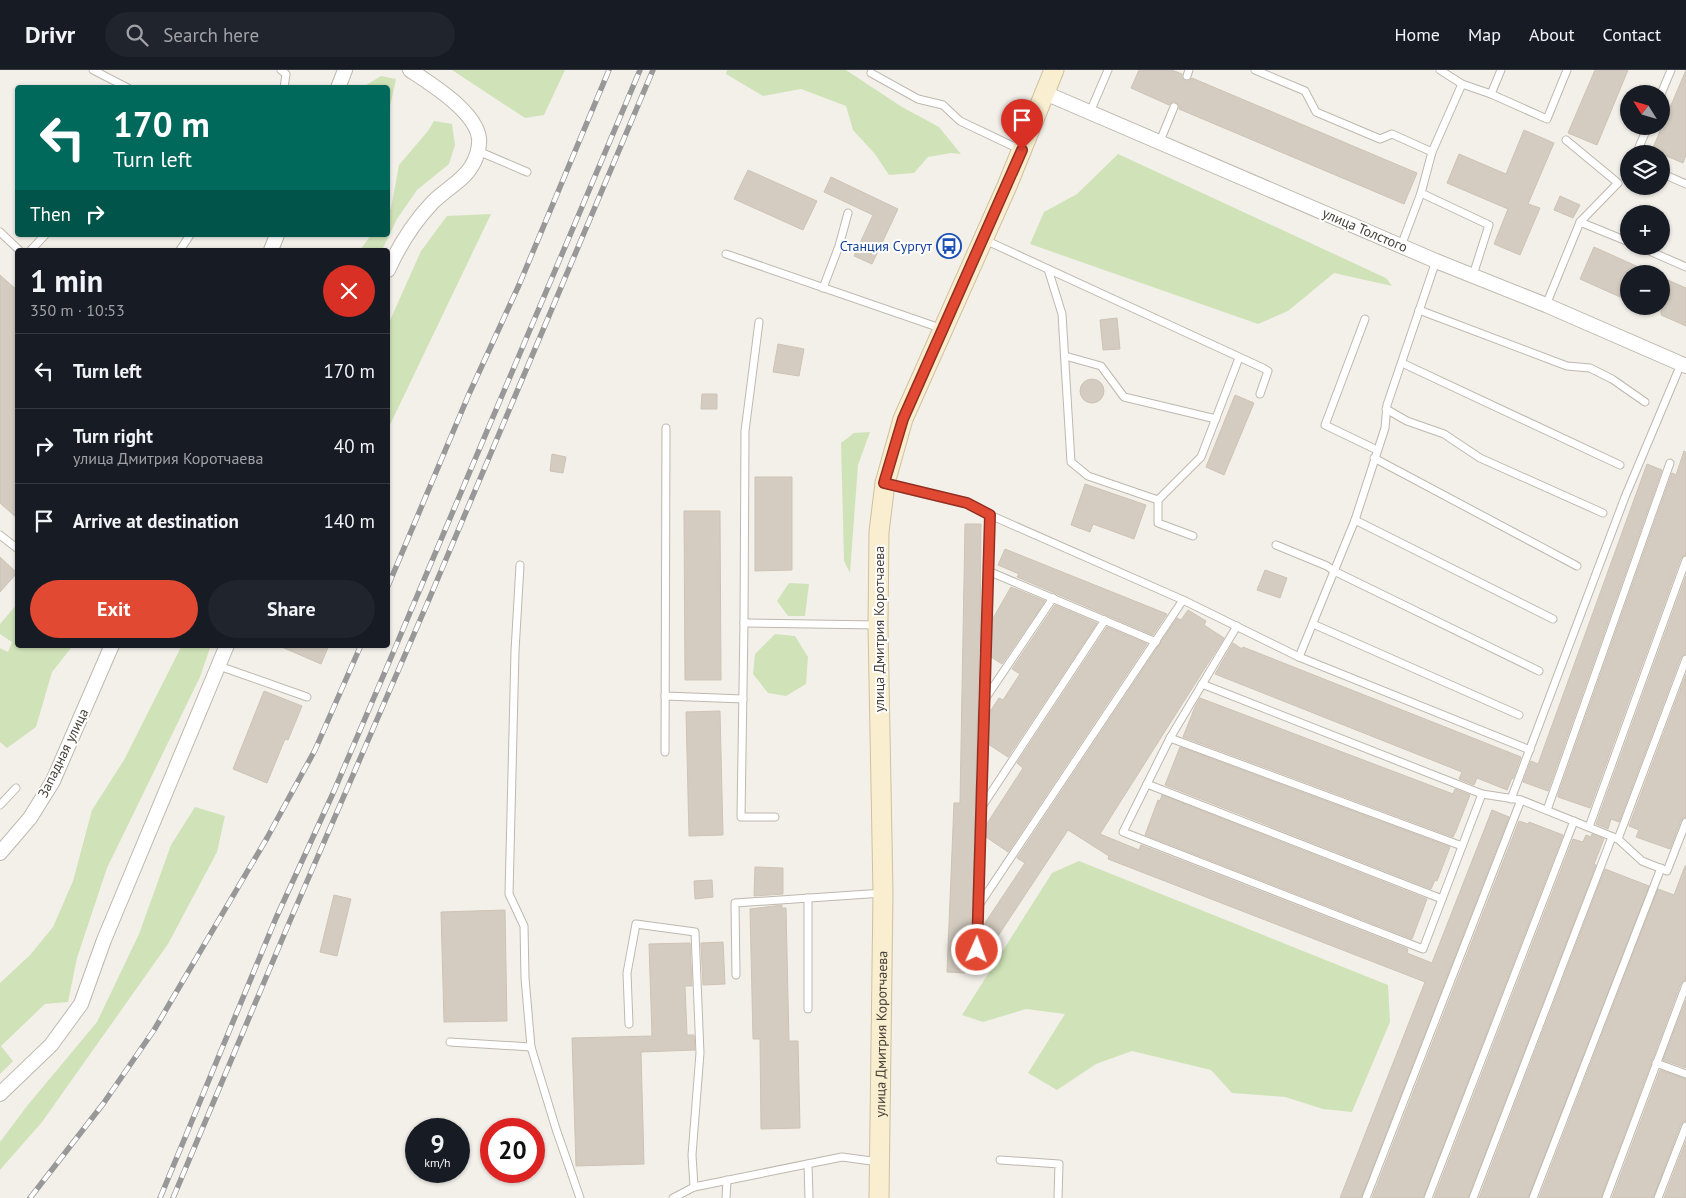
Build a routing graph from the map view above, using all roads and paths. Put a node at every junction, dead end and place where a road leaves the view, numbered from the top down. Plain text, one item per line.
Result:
1 (93, 70) edge
2 (281, 70) edge
3 (345, 70) edge
4 (410, 70) edge
5 (1054, 70) edge
6 (1108, 70) edge
7 (1255, 70) edge
8 (1440, 70) edge
9 (1501, 70) edge
10 (1566, 70) edge
11 (1671, 70) edge
12 (871, 73) dead end
13 (1462, 84) junction
14 (122, 85) edge
15 (284, 85) edge
16 (339, 85) edge
17 (1665, 85) edge
18 (1045, 93) junction
19 (1491, 94) junction
20 (1174, 107) dead end
21 (1090, 112) junction
22 (1566, 140) dead end
23 (1160, 141) junction
24 (1022, 150) junction
25 (478, 151) junction
26 (1432, 152) junction
27 (527, 172) dead end
28 (1670, 177) edge
29 (1686, 184) edge
30 (1421, 194) junction
31 (848, 213) dead end
32 (1580, 222) junction
33 (0, 232) edge
34 (43, 237) edge
35 (189, 237) edge
36 (1620, 238) edge
37 (982, 239) junction
38 (1401, 246) junction
39 (17, 248) edge
40 (33, 248) edge
41 (181, 248) edge
42 (726, 254) dead end
43 (1659, 255) edge
44 (1436, 261) junction
45 (390, 266) edge
46 (1686, 267) edge
47 (1048, 269) junction
48 (1473, 275) junction
49 (824, 288) junction
50 (1546, 304) junction
51 (1419, 310) junction
52 (1365, 319) dead end
53 (760, 322) dead end
54 (943, 329) junction
55 (1065, 356) junction
56 (1239, 358) junction
57 (1402, 363) junction
58 (1684, 365) edge
59 (1260, 394) dead end
60 (1645, 402) dead end
61 (1386, 409) junction
62 (1216, 419) junction
63 (666, 428) dead end
64 (1376, 454) junction
65 (1670, 463) dead end
66 (1620, 465) dead end
67 (884, 483) junction
68 (1158, 500) junction
69 (1603, 513) dead end
70 (990, 515) junction
71 (1355, 520) junction
72 (0, 535) edge
73 (1193, 536) dead end
74 (1276, 545) dead end
75 (15, 547) edge
76 (1686, 560) edge
77 (520, 565) dead end
78 (1577, 566) dead end
79 (988, 571) junction
80 (1334, 571) junction
81 (1053, 598) junction
82 (1183, 600) junction
83 (1553, 619) dead end
84 (1104, 620) junction
85 (744, 623) junction
86 (1312, 624) junction
87 (878, 625) junction
88 (1237, 626) junction
89 (1156, 642) junction
90 (111, 648) edge
91 (226, 648) edge
92 (1299, 657) junction
93 (1686, 659) edge
94 (219, 666) junction
95 (1539, 671) dead end
96 (1202, 684) junction
97 (665, 696) junction
98 (307, 697) dead end
99 (743, 699) junction
100 (985, 699) junction
101 (1519, 715) dead end
102 (1170, 738) junction
103 (1530, 750) junction
104 (665, 752) dead end
105 (1147, 784) junction
106 (16, 788) dead end
107 (1482, 794) junction
108 (1511, 798) junction
109 (1521, 800) junction
110 (0, 805) edge
111 (982, 808) junction
112 (1547, 810) junction
113 (775, 817) dead end
114 (1574, 821) junction
115 (1686, 822) edge
116 (1589, 827) junction
117 (1615, 838) junction
118 (1462, 846) junction
119 (0, 853) edge
120 (1661, 868) junction
121 (883, 893) junction
122 (808, 898) junction
123 (1442, 899) junction
124 (979, 906) junction
125 (977, 950) dead end
126 (736, 975) dead end
127 (1686, 985) edge
128 (808, 1009) dead end
129 (629, 1024) dead end
130 (450, 1042) dead end
131 (531, 1047) junction
132 (1656, 1063) junction
133 (1686, 1074) edge
134 (0, 1094) edge
135 (1686, 1126) edge
136 (1000, 1160) dead end
137 (879, 1162) junction
138 (808, 1164) junction
139 (727, 1180) junction
140 (694, 1187) junction
141 (580, 1198) edge
142 (673, 1198) edge
143 (726, 1198) edge
144 (809, 1198) edge
145 (879, 1198) edge
146 (1058, 1198) edge
147 (1366, 1198) edge
148 (1428, 1198) edge
149 (1473, 1198) edge
150 (1533, 1198) edge
151 (1606, 1198) edge
152 (1658, 1198) edge

1 - 14 lane
2 - 15 lane
3 - 16 street
4 - 25 street
5 - 18 street, улица Дмитрия Коротчаева
6 - 21 lane
7 - 26 lane
8 - 13 lane
9 - 19 lane
10 - 19 lane
11 - 17 lane
12 - 24 lane
13 - 19 lane
13 - 26 lane
18 - 21 street, улица Толстого
18 - 24 street, улица Дмитрия Коротчаева
20 - 23 lane
21 - 23 street, улица Толстого
22 - 32 lane
23 - 38 street, улица Толстого
24 - 37 street, улица Дмитрия Коротчаева
25 - 27 lane
25 - 45 street
26 - 30 lane
28 - 29 lane
30 - 38 lane
30 - 48 lane
31 - 49 lane
32 - 36 lane
32 - 50 lane
33 - 39 lane
34 - 40 lane
35 - 41 lane
37 - 47 lane
37 - 54 street, улица Дмитрия Коротчаева
38 - 44 street, улица Толстого
42 - 49 lane
43 - 46 lane
44 - 48 street, улица Толстого
44 - 51 lane
47 - 55 lane
47 - 56 lane
48 - 50 street, улица Толстого
49 - 54 lane
50 - 58 street, улица Толстого
51 - 57 lane
51 - 60 lane
52 - 64 lane
53 - 85 lane
54 - 67 street, улица Дмитрия Коротчаева
55 - 62 lane
55 - 68 lane
56 - 59 lane
56 - 62 lane
57 - 61 lane
57 - 66 lane
58 - 103 lane
61 - 64 lane
61 - 69 lane
62 - 68 lane
63 - 97 lane
64 - 71 lane
64 - 78 lane
65 - 112 lane
67 - 70 lane
67 - 87 street, улица Дмитрия Коротчаева
68 - 73 lane
70 - 79 lane
70 - 82 lane
71 - 80 lane
71 - 83 lane
72 - 75 lane
74 - 80 lane
76 - 116 lane
77 - 131 lane
79 - 81 lane
79 - 100 lane
80 - 86 lane
80 - 95 lane
81 - 84 lane
81 - 100 lane
82 - 88 lane
82 - 89 lane
84 - 89 lane
84 - 111 lane
85 - 87 lane
85 - 99 lane
86 - 92 lane
86 - 101 lane
87 - 121 street, улица Дмитрия Коротчаева
88 - 92 lane
88 - 96 lane
89 - 124 lane
90 - 119 street, Западная улица
91 - 94 street
92 - 103 lane
93 - 117 lane
94 - 98 lane
94 - 134 street
96 - 102 lane
96 - 107 lane
97 - 99 lane
97 - 104 lane
99 - 113 lane
100 - 111 lane
102 - 105 lane
102 - 118 lane
103 - 108 lane
105 - 123 lane
105 - 123 lane
106 - 110 lane
107 - 108 lane
107 - 118 lane
108 - 109 lane
109 - 112 lane
109 - 147 lane
111 - 124 lane
112 - 114 lane
114 - 116 lane
114 - 148 lane
115 - 120 lane
116 - 117 lane
117 - 120 lane
117 - 149 lane
118 - 123 lane
120 - 150 lane
121 - 122 lane
121 - 137 street, улица Дмитрия Коротчаева
122 - 126 lane
122 - 128 lane
124 - 125 lane
127 - 132 lane
129 - 140 lane
130 - 131 lane
131 - 141 lane
132 - 133 lane
132 - 151 lane
135 - 152 lane
136 - 146 lane
137 - 138 lane
137 - 145 street, улица Дмитрия Коротчаева
138 - 139 lane
138 - 144 lane
139 - 140 lane
139 - 143 lane
140 - 142 lane

